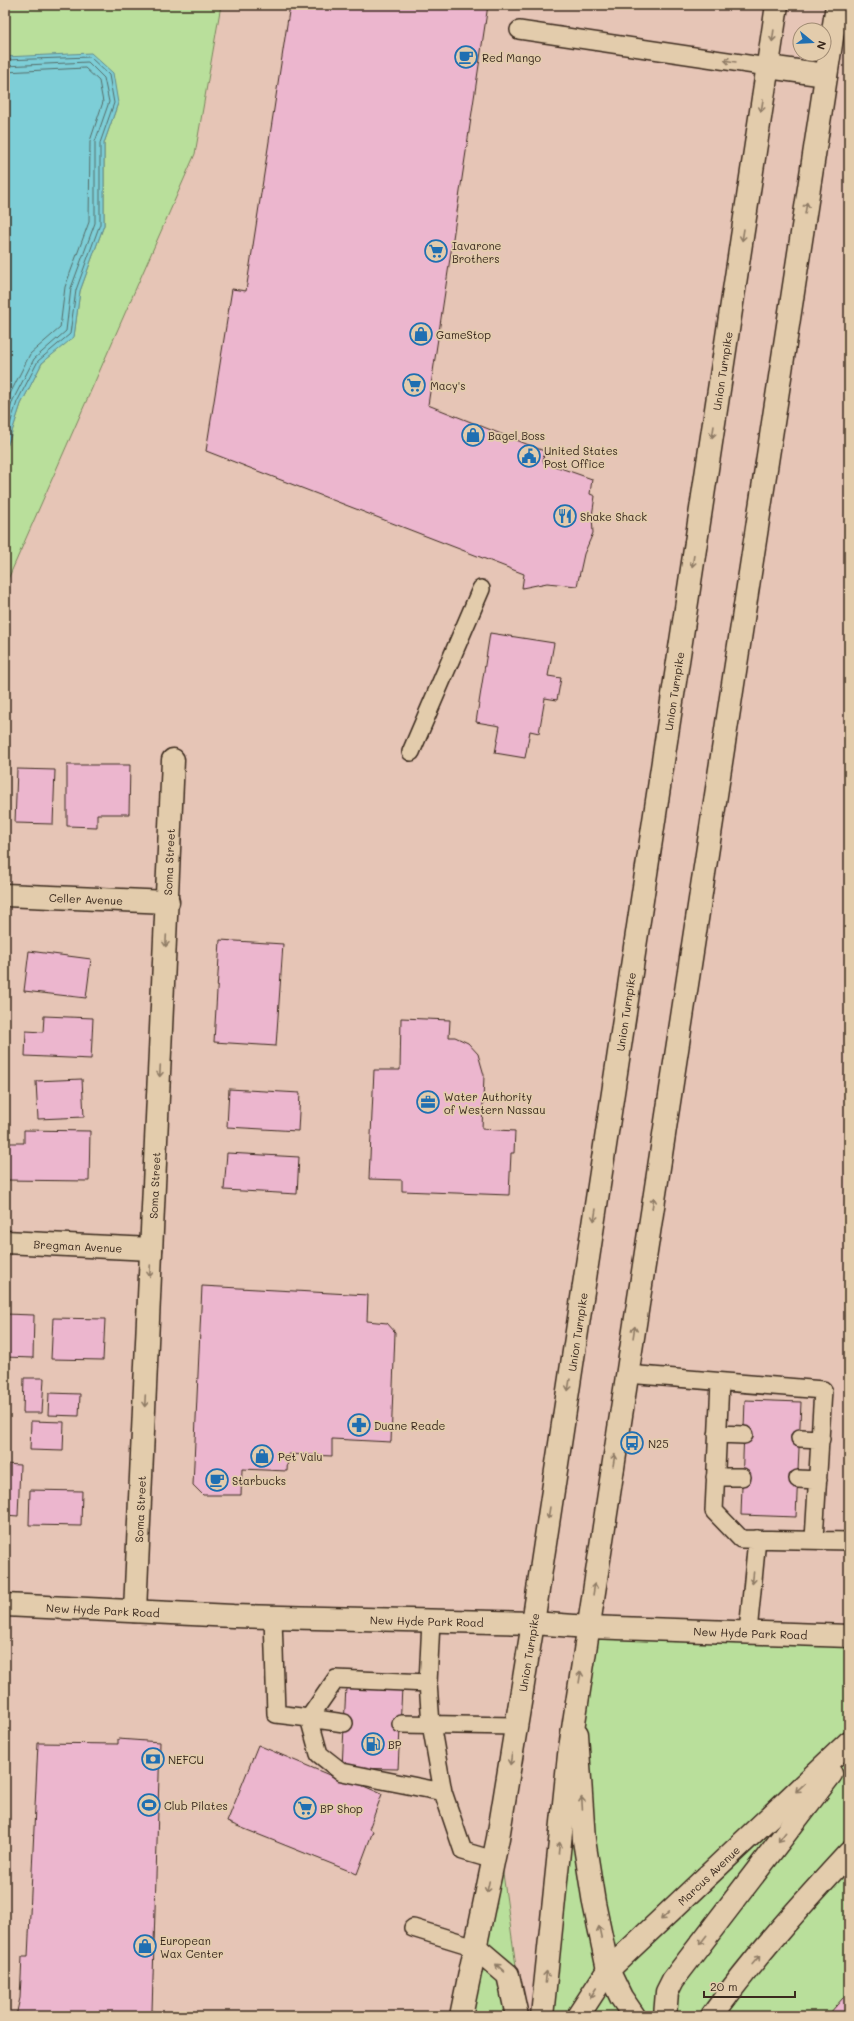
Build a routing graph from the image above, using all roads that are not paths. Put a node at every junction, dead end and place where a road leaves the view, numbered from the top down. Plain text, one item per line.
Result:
1 (777, 5) edge
2 (837, 5) edge
3 (519, 30) dead end
4 (768, 67) junction
5 (826, 75) junction
6 (481, 589) dead end
7 (411, 752) dead end
8 (173, 760) dead end
9 (5, 895) edge
10 (168, 902) junction
11 (5, 1242) edge
12 (152, 1248) junction
13 (627, 1374) junction
14 (720, 1382) junction
15 (717, 1434) junction
16 (744, 1435) dead end
17 (800, 1438) dead end
18 (821, 1439) junction
19 (715, 1477) junction
20 (742, 1477) dead end
21 (798, 1479) dead end
22 (818, 1480) junction
23 (757, 1539) junction
24 (814, 1539) junction
25 (849, 1542) edge
26 (5, 1605) edge
27 (135, 1611) junction
28 (273, 1617) junction
29 (432, 1621) junction
30 (533, 1624) junction
31 (588, 1627) junction
32 (748, 1632) junction
33 (849, 1636) edge
34 (428, 1683) junction
35 (576, 1707) junction
36 (309, 1718) junction
37 (344, 1723) dead end
38 (401, 1724) dead end
39 (431, 1724) junction
40 (516, 1726) junction
41 (849, 1742) edge
42 (849, 1751) edge
43 (443, 1792) junction
44 (849, 1853) edge
45 (494, 1860) junction
46 (413, 1928) dead end
47 (475, 1947) junction
48 (608, 1970) junction
49 (461, 2016) edge
50 (517, 2016) edge
51 (542, 2016) edge
52 (578, 2016) edge
53 (634, 2016) edge
54 (666, 2016) edge
55 (712, 2016) edge

1 -> 4 main road, Union Turnpike
2 - 5 main road
4 -> 3 lane
4 - 5 main road
4 -> 30 main road, Union Turnpike
13 -> 5 main road
6 - 7 lane
8 - 10 main road, Soma Street
9 - 10 main road, Celler Avenue
10 -> 12 main road, Soma Street
11 - 12 main road, Bregman Avenue
12 -> 27 main road, Soma Street
13 - 14 lane
31 -> 13 main road
14 - 15 lane
14 - 18 lane
15 - 16 lane
15 - 19 lane
17 - 18 lane
18 - 22 lane
19 - 20 lane
19 - 23 lane
21 - 22 lane
22 - 24 lane
23 - 24 lane
23 -> 32 lane
24 - 25 lane
26 - 27 main road, New Hyde Park Road
27 - 28 main road, New Hyde Park Road
28 - 29 main road, New Hyde Park Road
28 - 36 lane
29 - 30 main road, New Hyde Park Road
29 - 34 lane
30 - 31 main road, New Hyde Park Road
30 - 40 main road, Union Turnpike
31 - 32 main road, New Hyde Park Road
35 -> 31 main road
32 - 33 main road, New Hyde Park Road
34 - 36 lane
34 - 39 lane
48 -> 35 main road
51 -> 35 main road
36 - 37 lane
36 - 43 lane
38 - 39 lane
39 - 40 lane
39 - 43 lane
40 -> 45 main road, Union Turnpike
41 -> 48 main road, Marcus Avenue
42 -> 54 main road
43 - 45 lane
55 -> 44 main road
45 -> 47 main road, Union Turnpike
46 - 47 lane
47 - 49 main road, Union Turnpike
50 -> 47 main road
48 -> 52 main road, Marcus Avenue
48 - 53 main road

